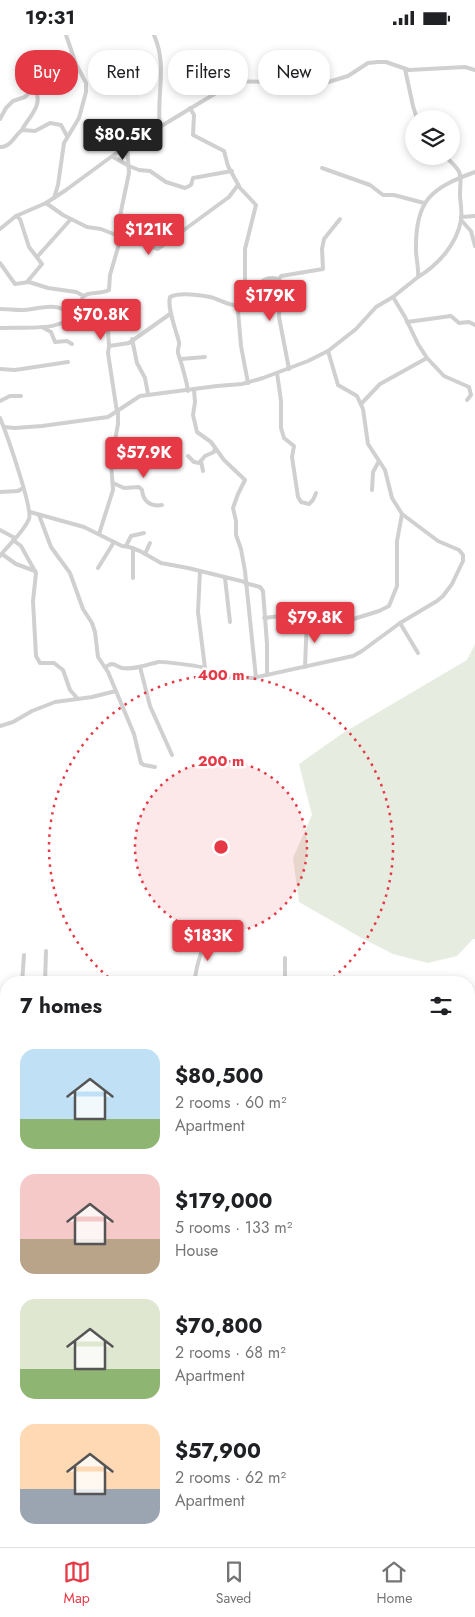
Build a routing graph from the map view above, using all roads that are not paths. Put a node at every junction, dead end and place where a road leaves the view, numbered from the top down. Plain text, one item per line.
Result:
1 (66, 35) edge
2 (154, 35) edge
3 (405, 69) junction
4 (475, 71) edge
5 (190, 108) junction
6 (414, 110) edge
7 (0, 119) edge
8 (160, 127) junction
9 (22, 130) junction
10 (67, 136) junction
11 (127, 146) junction
12 (0, 147) edge
13 (113, 157) junction
14 (454, 165) edge
15 (129, 166) junction
16 (322, 168) dead end
17 (232, 171) junction
18 (475, 172) edge
19 (462, 176) junction
20 (238, 185) junction
21 (54, 198) junction
22 (46, 203) junction
23 (424, 203) junction
24 (16, 216) junction
25 (475, 216) edge
26 (461, 218) junction
27 (71, 219) junction
28 (340, 219) dead end
29 (0, 229) edge
30 (118, 236) junction
31 (475, 246) edge
32 (37, 257) junction
33 (0, 263) edge
34 (418, 277) junction
35 (279, 279) junction
36 (27, 282) junction
37 (245, 293) junction
38 (84, 296) junction
39 (393, 297) junction
40 (130, 301) dead end
41 (240, 305) junction
42 (234, 306) junction
43 (0, 309) edge
44 (238, 311) junction
45 (171, 315) junction
46 (90, 318) dead end
47 (69, 320) junction
48 (407, 322) junction
49 (56, 324) junction
50 (475, 325) edge
51 (42, 327) junction
52 (0, 328) edge
53 (52, 332) junction
54 (132, 339) junction
55 (72, 344) dead end
56 (109, 346) junction
57 (328, 351) junction
58 (206, 357) dead end
59 (427, 358) junction
60 (181, 359) junction
61 (68, 362) dead end
62 (0, 369) edge
63 (288, 369) junction
64 (277, 373) junction
65 (248, 383) junction
66 (191, 390) junction
67 (148, 394) junction
68 (21, 396) dead end
69 (468, 400) dead end
70 (0, 401) edge
71 (361, 404) junction
72 (117, 412) junction
73 (1, 420) edge
74 (4, 427) junction
75 (215, 448) junction
76 (188, 456) dead end
77 (201, 461) junction
78 (379, 461) junction
79 (203, 471) dead end
80 (113, 483) junction
81 (23, 488) junction
82 (372, 490) dead end
83 (0, 492) edge
84 (316, 493) dead end
85 (162, 505) dead end
86 (30, 512) junction
87 (402, 514) junction
88 (39, 515) junction
89 (0, 530) edge
90 (144, 533) dead end
91 (99, 534) junction
92 (14, 539) junction
93 (114, 542) junction
94 (150, 543) dead end
95 (126, 546) junction
96 (134, 548) junction
97 (1, 553) edge
98 (145, 554) junction
99 (98, 568) dead end
100 (35, 571) junction
101 (200, 571) junction
102 (133, 578) dead end
103 (225, 578) junction
104 (245, 583) junction
105 (307, 617) junction
106 (264, 618) junction
107 (230, 622) dead end
108 (400, 623) junction
109 (418, 653) dead end
110 (105, 667) junction
111 (140, 667) junction
112 (205, 667) junction
113 (306, 667) junction
114 (267, 675) junction
115 (256, 678) junction
116 (116, 691) junction
117 (78, 699) junction
118 (0, 726) edge
119 (172, 755) dead end
120 (155, 767) dead end
121 (205, 938) dead end
122 (46, 951) dead end
123 (24, 955) dead end
124 (285, 958) dead end
125 (22, 976) edge
126 (45, 976) edge
127 (195, 976) edge
128 (285, 976) edge

1 - 10 street
2 - 8 street
3 - 4 street
3 - 5 street
3 - 6 street
5 - 8 street
5 - 17 street
7 - 9 street
8 - 11 street
9 - 10 street
9 - 12 street
10 - 21 street
11 - 13 street
11 - 15 street
13 - 15 street
13 - 21 street
14 - 19 street
15 - 17 street
15 - 30 street
16 - 23 street
17 - 20 street
18 - 19 street
19 - 23 street
19 - 26 street
20 - 30 street
20 - 37 street
21 - 22 street
22 - 24 street
22 - 27 street
23 - 34 street
24 - 29 street
24 - 32 street
25 - 26 street
26 - 31 street
26 - 34 street
27 - 30 street
27 - 32 street
28 - 35 street
30 - 38 street
32 - 36 street
33 - 36 street
34 - 39 street
35 - 37 street
35 - 63 street
36 - 38 street
37 - 41 street
38 - 47 street
39 - 48 street
39 - 57 street
40 - 56 street
41 - 42 street
41 - 44 street
42 - 44 street
42 - 45 street
43 - 47 street
44 - 65 street
45 - 54 street
45 - 60 street
46 - 47 street
47 - 49 street
48 - 50 street
48 - 59 street
49 - 51 street
49 - 53 street
51 - 52 street
51 - 53 street
53 - 55 street
54 - 56 street
54 - 67 street
56 - 72 street
57 - 63 street
57 - 71 street
58 - 60 street
59 - 69 street
59 - 71 street
60 - 66 street
61 - 62 street
63 - 64 street
64 - 65 street
64 - 84 street
65 - 66 street
66 - 67 street
66 - 75 street
67 - 72 street
68 - 70 street
71 - 78 street
72 - 74 street
72 - 80 street
73 - 74 street
74 - 81 street
75 - 77 street
75 - 104 street
76 - 77 street
77 - 79 street
78 - 82 street
78 - 87 street
80 - 85 street
80 - 91 street
81 - 83 street
81 - 86 street
86 - 88 street
86 - 92 street
87 - 105 street
87 - 108 street
88 - 91 street
88 - 110 street
89 - 92 street
90 - 95 street
91 - 93 street
92 - 97 street
92 - 100 street
93 - 95 street
93 - 99 street
94 - 98 street
95 - 96 street
96 - 98 street
96 - 102 street
97 - 100 street
98 - 101 street
100 - 117 street
101 - 103 street
101 - 112 street
103 - 104 street
103 - 107 street
104 - 106 street
104 - 115 street
105 - 106 street
105 - 113 street
106 - 114 street
108 - 109 street
108 - 113 street
110 - 111 street
110 - 116 street
111 - 112 street
111 - 119 street
112 - 115 street
113 - 114 street
114 - 115 street
116 - 117 street
116 - 120 street
117 - 118 street
121 - 127 street
122 - 126 street
123 - 125 street
124 - 128 street

